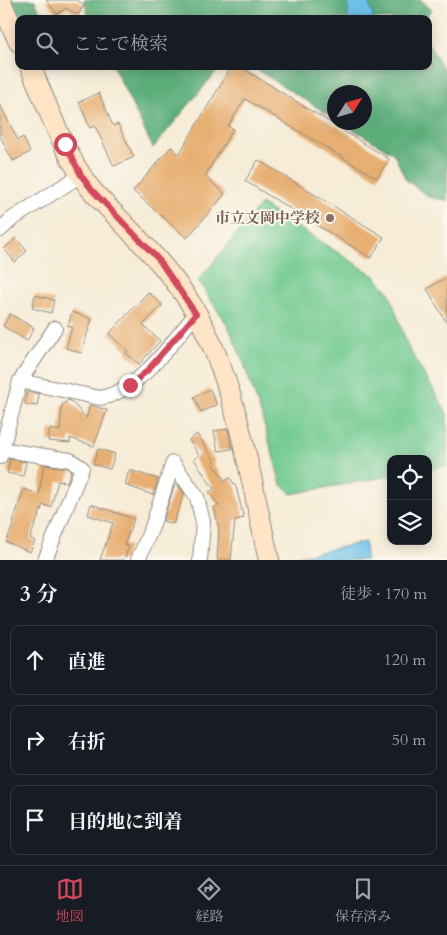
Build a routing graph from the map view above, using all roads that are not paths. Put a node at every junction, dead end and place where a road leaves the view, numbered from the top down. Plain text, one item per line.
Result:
1 (0, 0) edge
2 (15, 33) edge
3 (32, 70) edge
4 (81, 175) junction
5 (0, 230) edge
6 (196, 314) junction
7 (55, 328) dead end
8 (20, 381) junction
9 (1, 452) edge
10 (45, 560) edge
11 (138, 560) edge
12 (200, 560) edge
13 (269, 560) edge

1 - 2 street
3 - 4 street
4 - 5 street
4 - 6 street
6 - 8 street
6 - 13 street
7 - 8 street
8 - 9 street
9 - 10 street
11 - 12 street

